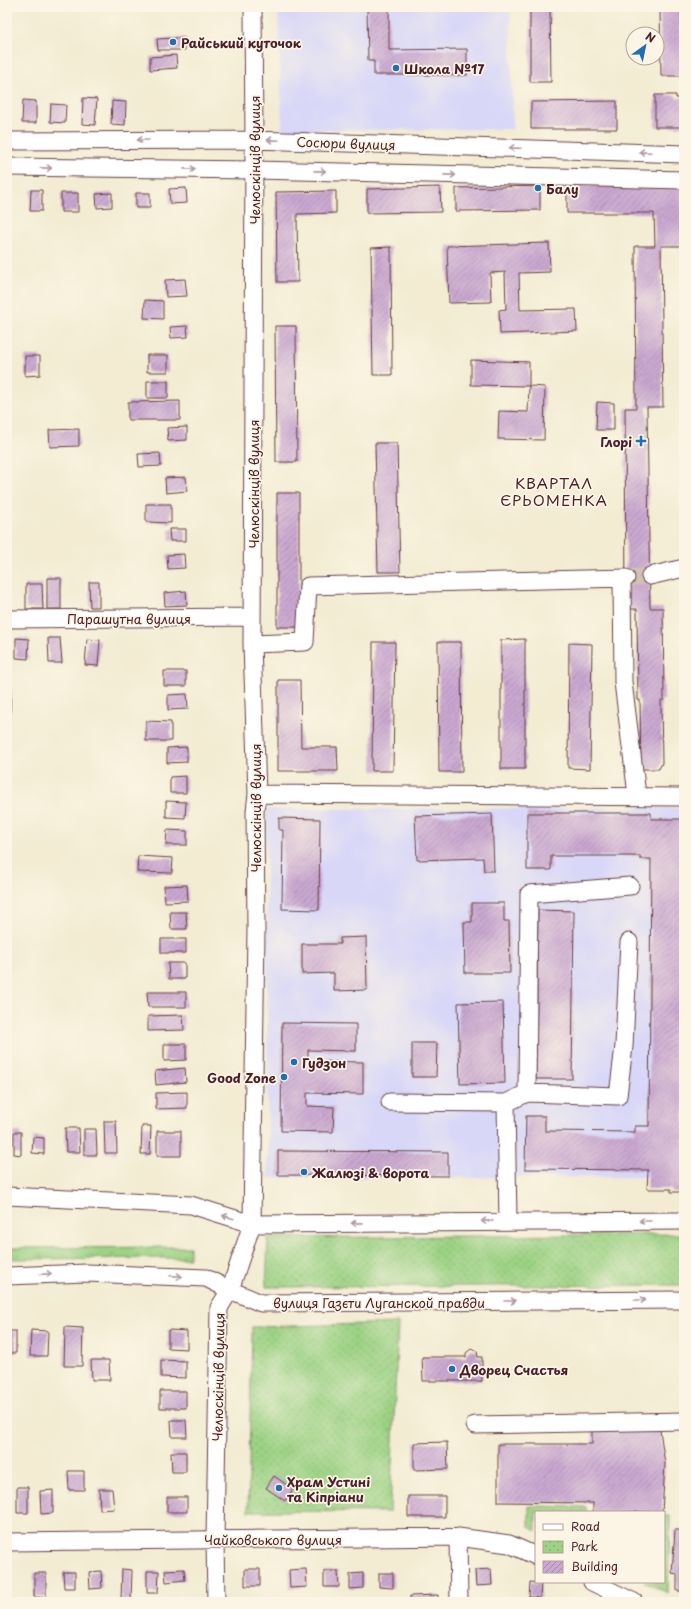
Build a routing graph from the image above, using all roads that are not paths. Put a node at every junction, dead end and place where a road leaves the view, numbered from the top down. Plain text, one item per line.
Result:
1 (253, 7) edge
2 (254, 140) junction
3 (7, 141) edge
4 (684, 154) edge
5 (7, 167) edge
6 (254, 170) junction
7 (684, 180) edge
8 (684, 568) edge
9 (650, 576) tunnel mouth
10 (252, 617) junction
11 (7, 619) edge
12 (252, 644) junction
13 (257, 794) junction
14 (637, 795) junction
15 (684, 797) edge
16 (630, 886) dead end
17 (629, 942) dead end
18 (527, 1093) junction
19 (390, 1102) dead end
20 (506, 1103) junction
21 (7, 1196) edge
22 (508, 1221) junction
23 (684, 1221) edge
24 (252, 1224) junction
25 (7, 1276) edge
26 (230, 1290) junction
27 (684, 1300) edge
28 (684, 1422) edge
29 (475, 1425) dead end
30 (458, 1537) junction
31 (215, 1539) junction
32 (7, 1542) edge
33 (535, 1556) edge
34 (594, 1583) edge
35 (216, 1602) edge
36 (459, 1602) edge
37 (634, 1602) edge

1 - 2 street, Челюскінців вулиця
2 -> 3 street, Сосюри вулиця
4 -> 2 street, Сосюри вулиця
2 - 6 street, Челюскінців вулиця
5 -> 6 street
6 -> 7 street
6 - 10 street, Челюскінців вулиця
8 - 9 street
10 - 11 street, Парашутна вулиця
10 - 12 street, Челюскінців вулиця
12 - 13 street, Челюскінців вулиця
12 - 14 street
13 - 14 street
13 - 24 street, Челюскінців вулиця
14 - 15 street
16 - 18 street
17 - 18 street
18 - 20 street
19 - 20 street
20 - 22 street
24 -> 21 street
23 -> 22 street
22 -> 24 street
24 - 26 street, Челюскінців вулиця
25 -> 26 street, вулиця Газєти Луганской правди
26 -> 27 street, вулиця Газєти Луганской правди
26 - 31 street, Челюскінців вулиця
28 - 29 street
30 - 31 street, Чайковського вулиця
30 - 33 street, Чайковського вулиця
30 - 36 street
31 - 32 street, Чайковського вулиця
31 - 35 street, Челюскінців вулиця
34 - 37 street

